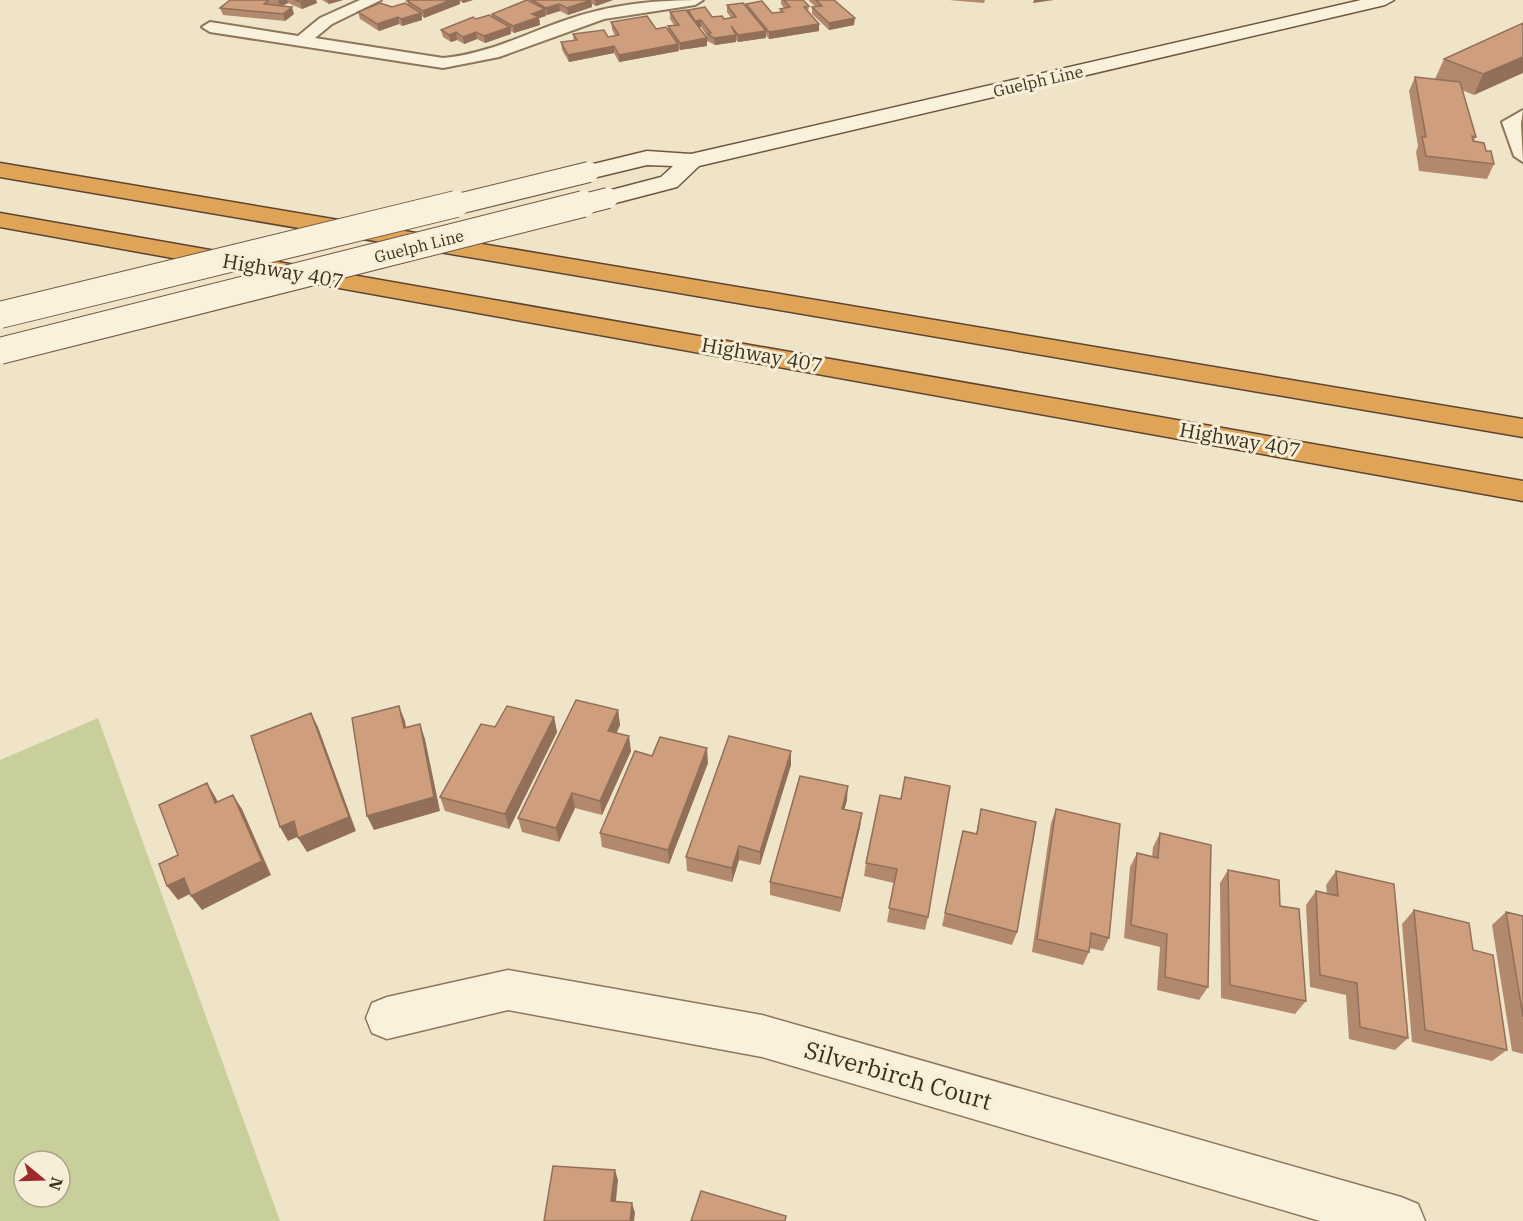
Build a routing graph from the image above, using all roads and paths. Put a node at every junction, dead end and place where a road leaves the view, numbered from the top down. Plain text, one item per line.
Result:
1 (373, 0) edge
2 (695, 0) edge
3 (1385, 0) edge
4 (210, 27) dead end
5 (301, 41) junction
6 (1523, 115) edge
7 (1523, 156) edge
8 (691, 161) junction
9 (0, 170) edge
10 (0, 220) edge
11 (0, 315) edge
12 (0, 351) edge
13 (1523, 428) edge
14 (1523, 491) edge
15 (387, 1017) dead end
16 (1384, 1219) edge

1 - 5 lane
2 - 5 lane
3 - 8 main road, Guelph Line
4 - 5 lane
6 - 7 lane
8 - 11 main road, Guelph Line, bridge
8 - 12 main road, Guelph Line, bridge
9 - 13 highway
10 - 14 highway, Highway 407
15 - 16 main road, Silverbirch Court

